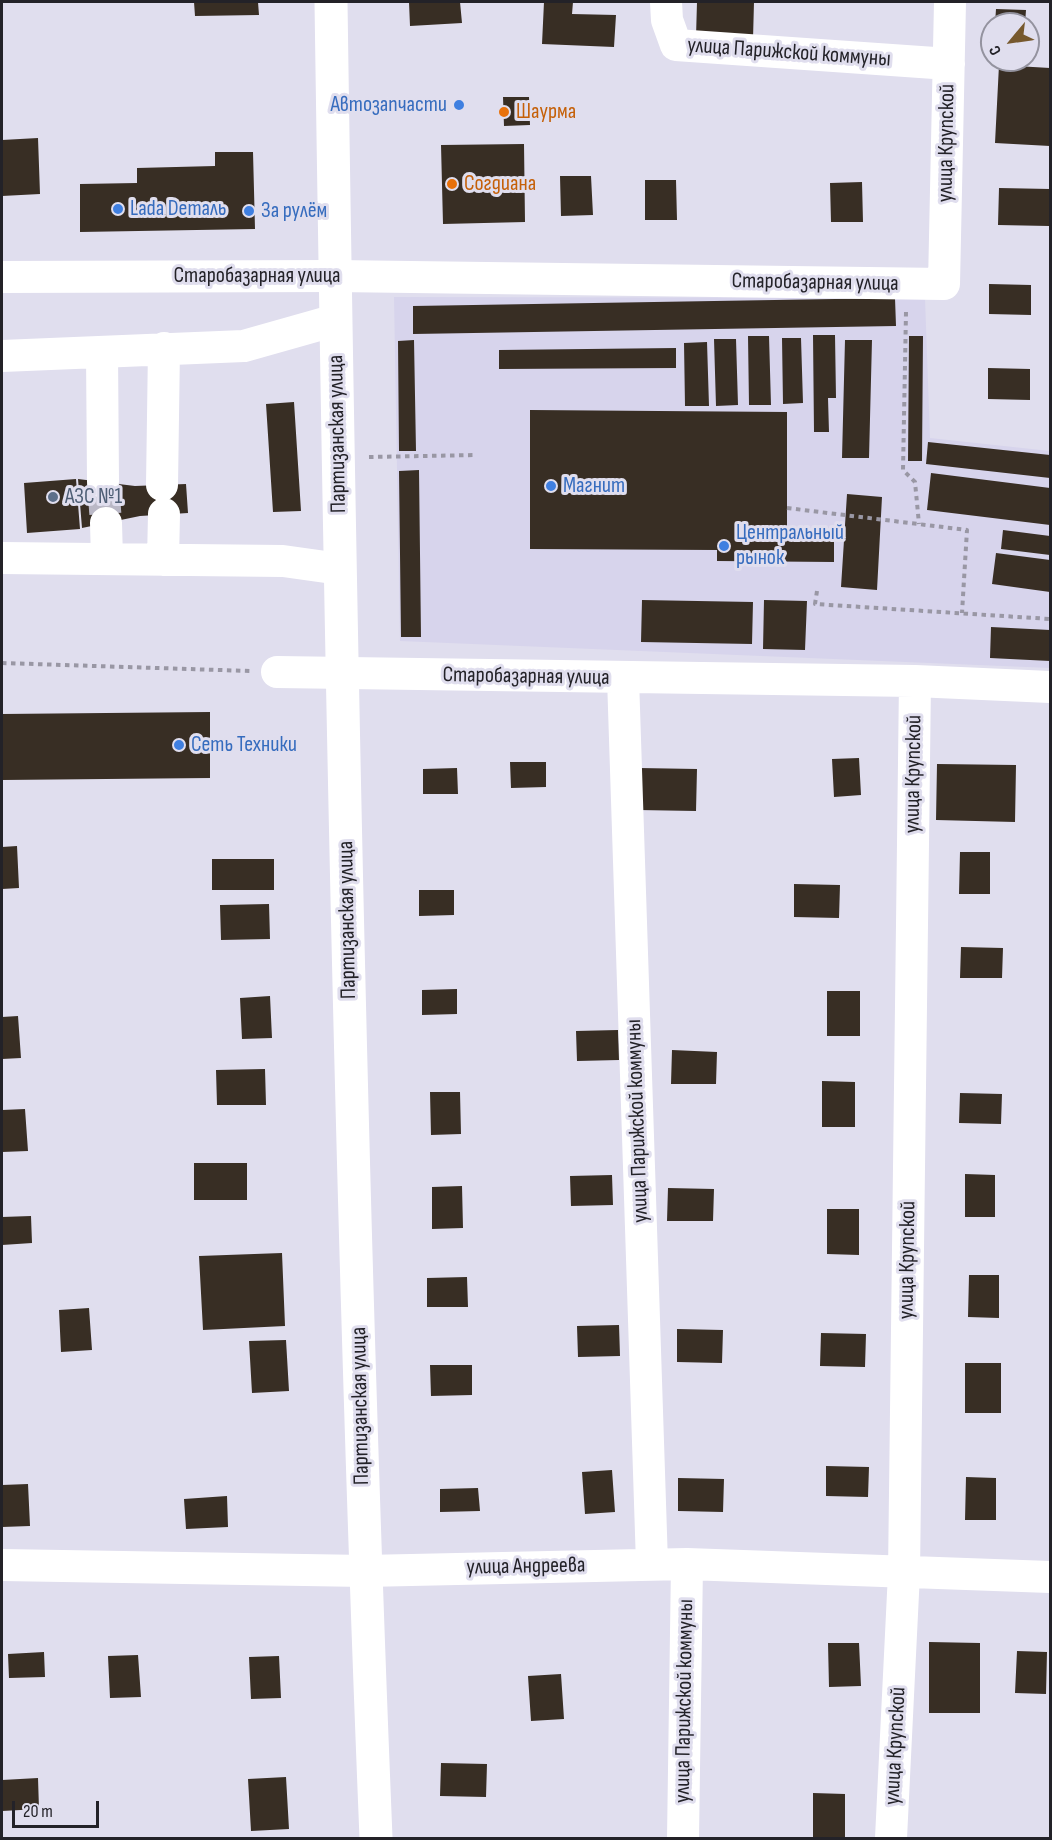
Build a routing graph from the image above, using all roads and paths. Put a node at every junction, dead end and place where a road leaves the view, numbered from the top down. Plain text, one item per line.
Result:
1 (331, 2) edge
2 (666, 2) edge
3 (950, 2) edge
4 (949, 64) junction
5 (335, 276) junction
6 (2, 277) edge
7 (906, 284) junction
8 (944, 284) joint
9 (336, 320) junction
10 (164, 348) junction
11 (102, 352) junction
12 (2, 356) edge
13 (476, 454) dead end
14 (338, 458) junction
15 (103, 482) tunnel mouth
16 (787, 508) dead end
17 (106, 523) tunnel mouth
18 (918, 524) junction
19 (2, 558) edge
20 (107, 559) junction
21 (163, 560) junction
22 (340, 569) junction
23 (817, 591) dead end
24 (962, 613) junction
25 (1050, 619) edge
26 (2, 663) edge
27 (277, 672) joint
28 (342, 674) junction
29 (623, 678) junction
30 (915, 681) junction
31 (1050, 687) edge
32 (652, 1564) junction
33 (687, 1564) junction
34 (2, 1565) edge
35 (365, 1571) junction
36 (904, 1573) junction
37 (1050, 1577) edge
38 (376, 1839) edge
39 (683, 1839) edge
40 (891, 1839) edge

1 - 5 main road, Партизанская улица
2 - 4 street, улица Парижской коммуны
3 - 4 street, улица Крупской
4 - 8 street, улица Крупской
5 - 6 street, Старобазарная улица
5 - 7 street, Старобазарная улица
5 - 9 main road, Партизанская улица
7 - 8 street, Старобазарная улица
7 - 18 path
9 - 10 street
9 - 14 main road, Партизанская улица
10 - 11 street
10 - 21 street
11 - 12 street
11 - 15 street
13 - 14 path
14 - 22 main road, Партизанская улица
16 - 18 path
17 - 20 street
18 - 24 path
19 - 20 street
20 - 21 street
21 - 22 street
22 - 28 main road, Партизанская улица
23 - 24 path
24 - 25 path
26 - 27 path
27 - 28 street, Старобазарная улица
28 - 29 street, Старобазарная улица
28 - 35 main road, Партизанская улица
29 - 30 street, Старобазарная улица
29 - 32 street, улица Парижской коммуны
30 - 31 street, Старобазарная улица
30 - 36 street, улица Крупской
32 - 33 street, улица Андреева
32 - 35 street, улица Андреева
33 - 36 street, улица Андреева
33 - 39 street, улица Парижской коммуны
34 - 35 street, улица Андреева
35 - 38 main road, Партизанская улица
36 - 37 street, улица Андреева
36 - 40 street, улица Крупской

